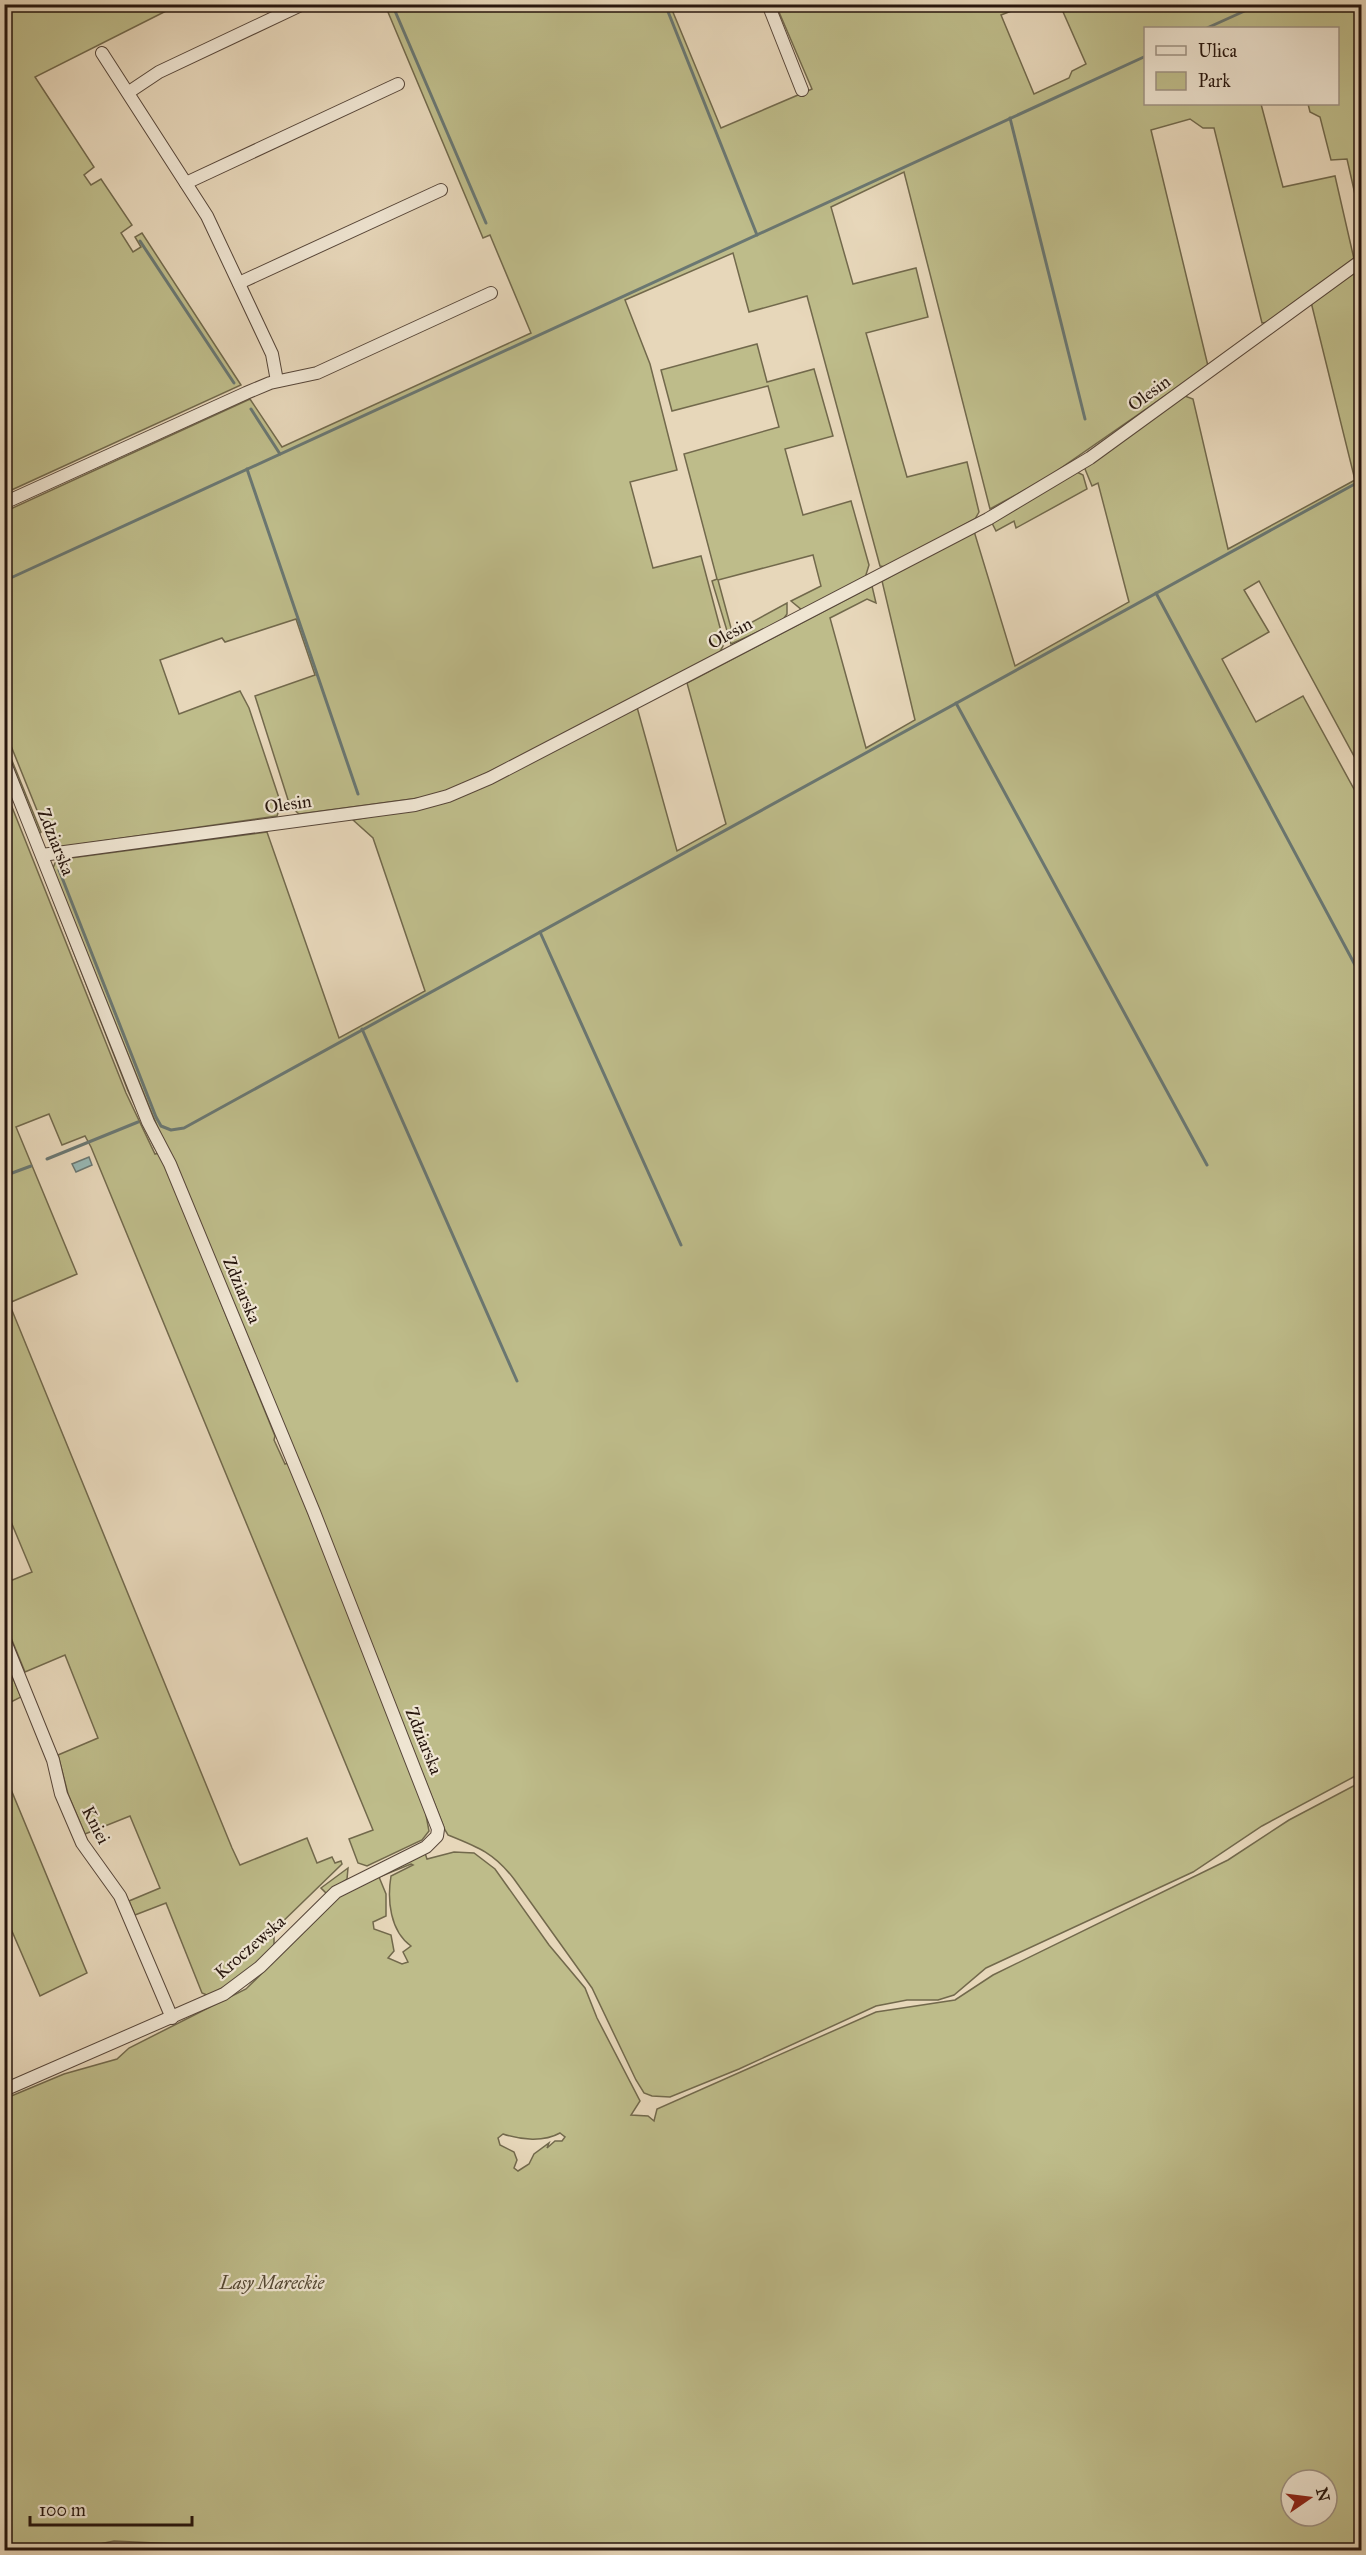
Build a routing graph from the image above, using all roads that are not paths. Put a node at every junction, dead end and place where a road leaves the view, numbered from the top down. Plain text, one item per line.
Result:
1 (303, 4) edge
2 (768, 4) edge
3 (102, 53) dead end
4 (398, 84) dead end
5 (802, 90) dead end
6 (129, 92) junction
7 (186, 183) junction
8 (441, 190) dead end
9 (1362, 260) edge
10 (239, 283) junction
11 (492, 293) dead end
12 (277, 381) junction
13 (4, 503) edge
14 (4, 761) edge
15 (42, 855) junction
16 (4, 1640) edge
17 (437, 1836) joint
18 (172, 2018) junction
19 (4, 2090) edge

1 - 6 street
2 - 5 street
3 - 6 street
4 - 7 street
6 - 7 street
7 - 10 street
8 - 10 street
9 - 15 street, Olesin
10 - 12 street
11 - 12 street
12 - 13 street
14 - 15 street, Zdziarska
15 - 17 street, Zdziarska
16 - 18 street, Kniei
17 - 18 street, Kroczewska
18 - 19 street, Kroczewska

